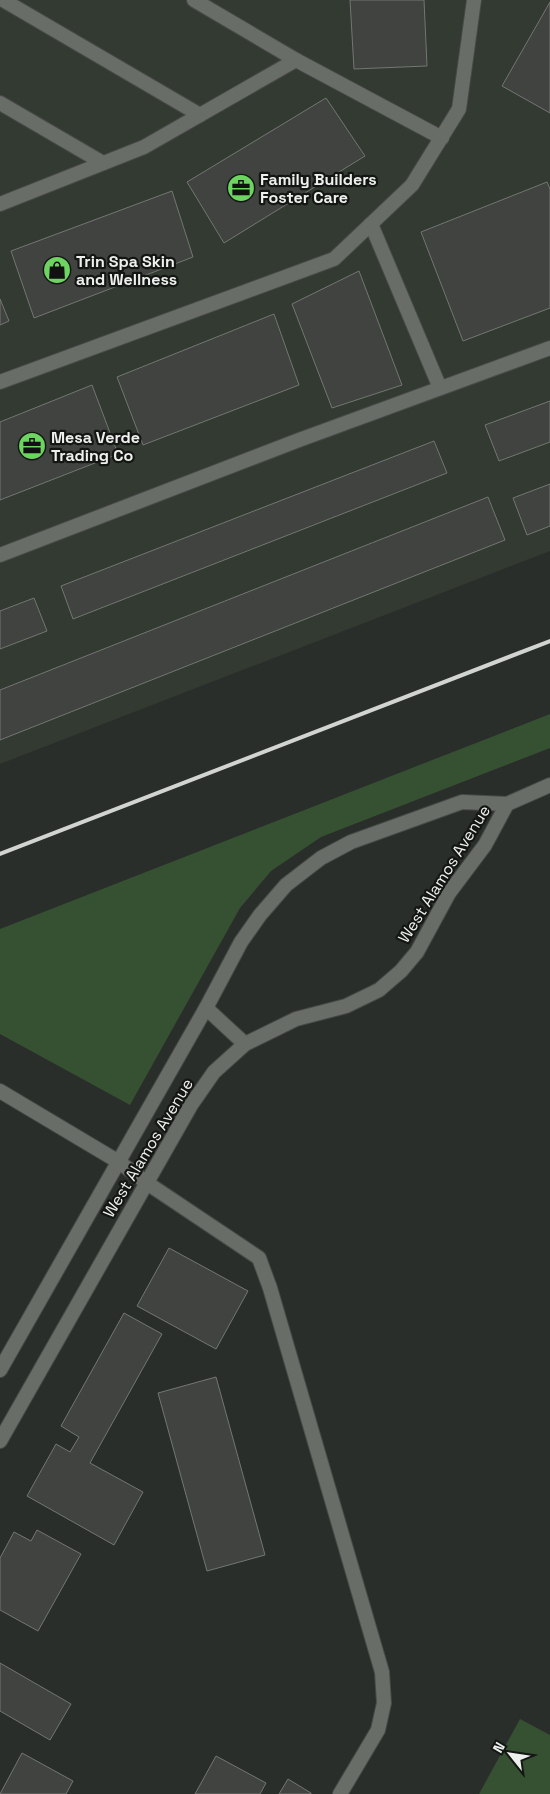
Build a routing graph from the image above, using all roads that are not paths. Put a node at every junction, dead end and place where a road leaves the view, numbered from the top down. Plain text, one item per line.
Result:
1 (3, 0) edge
2 (194, 0) edge
3 (474, 0) edge
4 (296, 60) junction
5 (0, 103) edge
6 (200, 115) junction
7 (442, 138) junction
8 (104, 163) junction
9 (0, 204) edge
10 (371, 224) junction
11 (550, 348) edge
12 (0, 382) edge
13 (440, 388) junction
14 (0, 555) edge
15 (550, 785) edge
16 (507, 804) junction
17 (206, 1008) junction
18 (246, 1044) junction
19 (0, 1091) edge
20 (119, 1162) junction
21 (147, 1183) junction
22 (0, 1370) edge
23 (0, 1441) edge
24 (340, 1794) edge

1 - 6 street
2 - 4 street
3 - 7 street
4 - 6 street
4 - 7 street
5 - 8 street
6 - 8 street
7 - 10 street
8 - 9 street
10 - 12 street
10 - 13 street
11 - 13 street
13 - 14 street
15 - 16 street
16 - 17 street, West Alamos Avenue
16 - 18 street, West Alamos Avenue
17 - 18 street
17 - 20 street, West Alamos Avenue
18 - 21 street, West Alamos Avenue
19 - 20 street
20 - 21 street
20 - 22 street, West Alamos Avenue
21 - 23 street, West Alamos Avenue
21 - 24 street

